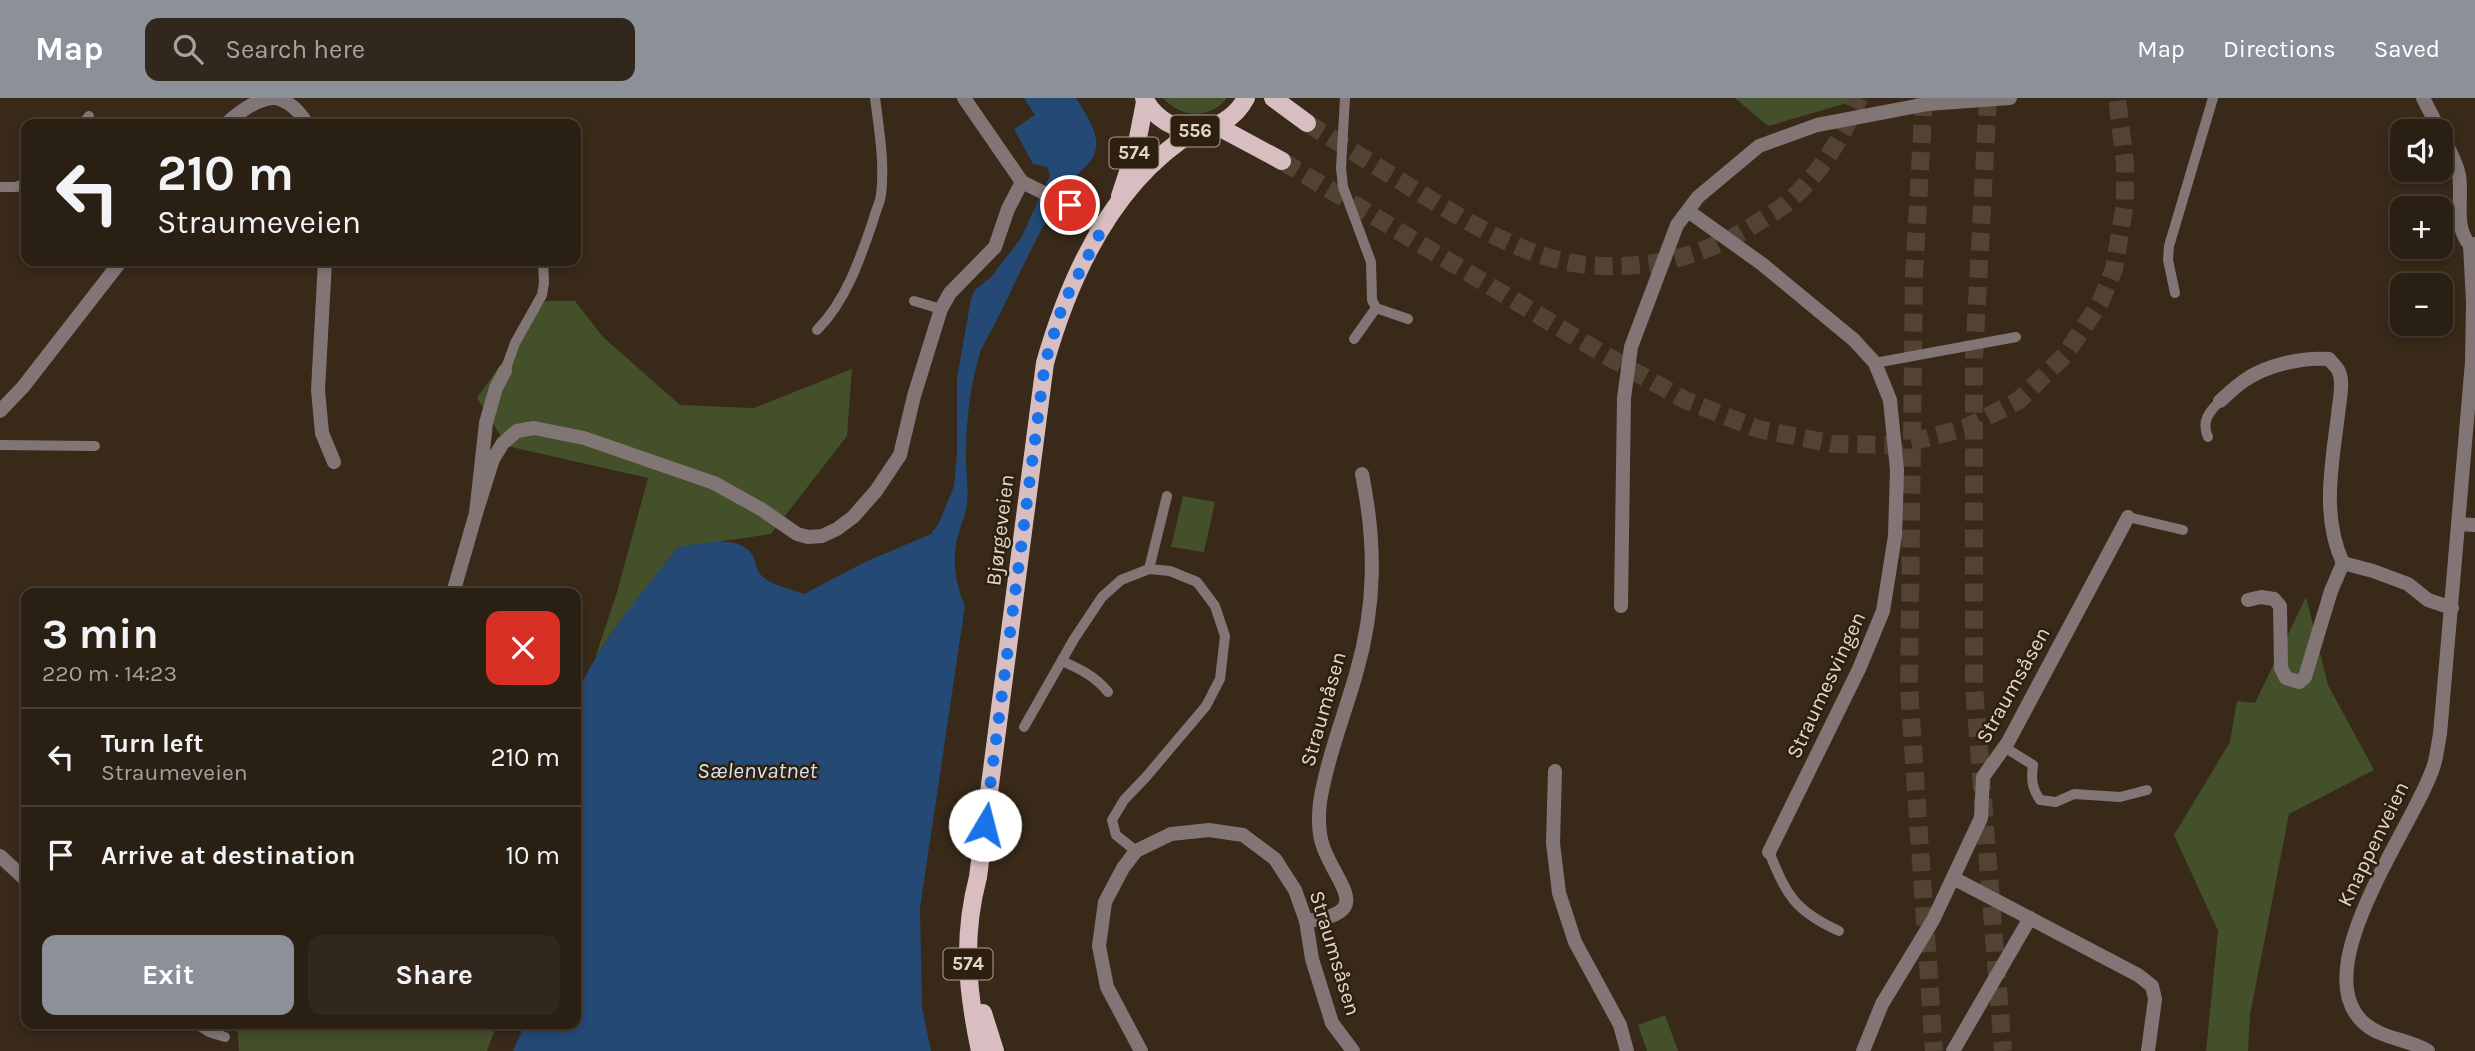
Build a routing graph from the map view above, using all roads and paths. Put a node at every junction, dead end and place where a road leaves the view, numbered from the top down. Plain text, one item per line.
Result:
1 (273, 98) edge
2 (876, 98) edge
3 (964, 98) edge
4 (1246, 98) edge
5 (1273, 98) edge
6 (1345, 98) edge
7 (2010, 98) edge
8 (2213, 98) edge
9 (2423, 98) edge
10 (1145, 100) edge
11 (1882, 104) edge
12 (232, 119) edge
13 (304, 119) edge
14 (2434, 119) edge
15 (1307, 123) tunnel mouth
16 (1217, 127) junction
17 (1195, 131) junction
18 (2453, 157) edge
19 (1282, 161) tunnel mouth
20 (1022, 182) junction
21 (21, 185) edge
22 (0, 187) edge
23 (1117, 203) junction
24 (1688, 211) junction
25 (1101, 231) junction
26 (2473, 245) edge
27 (117, 266) edge
28 (325, 266) edge
29 (543, 266) edge
30 (2175, 293) dead end
31 (914, 301) dead end
32 (1376, 308) junction
33 (941, 309) junction
34 (1408, 320) dead end
35 (817, 330) dead end
36 (2015, 337) dead end
37 (1354, 338) dead end
38 (1875, 363) junction
39 (505, 371) joint
40 (2220, 401) joint
41 (0, 411) edge
42 (2208, 437) dead end
43 (0, 444) edge
44 (95, 446) dead end
45 (334, 462) dead end
46 (1362, 474) dead end
47 (1167, 496) dead end
48 (476, 513) junction
49 (2128, 517) joint
50 (2458, 524) junction
51 (2475, 525) edge
52 (2183, 530) dead end
53 (2343, 563) junction
54 (1149, 569) junction
55 (454, 588) edge
56 (2248, 600) dead end
57 (1621, 606) dead end
58 (2452, 608) junction
59 (1062, 661) junction
60 (1108, 692) dead end
61 (1024, 727) dead end
62 (2004, 747) junction
63 (1555, 771) dead end
64 (2147, 790) dead end
65 (1136, 851) junction
66 (1769, 852) joint
67 (0, 856) edge
68 (21, 875) edge
69 (978, 877) junction
70 (1953, 878) junction
71 (2030, 918) junction
72 (1306, 921) junction
73 (1839, 931) dead end
74 (204, 1029) edge
75 (225, 1037) dead end
76 (980, 1051) edge
77 (995, 1051) edge
78 (1141, 1051) edge
79 (1353, 1051) edge
80 (1627, 1051) edge
81 (1863, 1051) edge
82 (1953, 1051) edge
83 (2148, 1051) edge
84 (2428, 1051) edge

1 - 12 street
1 - 13 street
2 - 35 lane
3 - 20 street
4 - 16 main road, 556
5 - 15 main road
6 - 32 lane
7 - 11 street
8 - 30 lane
9 - 14 street, Knappenveien
10 - 17 main road, 556
10 - 23 main road, 574
11 - 24 street
16 - 17 main road, 556
16 - 19 main road
17 - 23 main road, 574
18 - 26 street, Knappenveien
20 - 25 street
20 - 33 street
21 - 22 lane
23 - 25 main road, Bjørgeveien / 574
24 - 38 street, Straumesvingen
24 - 57 street
25 - 69 main road, Bjørgeveien / 574
26 - 50 street, Knappenveien
27 - 41 street
28 - 45 street
29 - 39 lane
31 - 33 lane
32 - 34 lane
32 - 37 lane
33 - 48 street
36 - 38 lane
38 - 66 street, Straumesvingen
39 - 48 street
40 - 42 lane
40 - 53 street
43 - 44 lane
46 - 72 street, Straumåsen
47 - 54 lane
48 - 55 street
49 - 52 lane
49 - 62 street, Straumsåsen
50 - 51 street
50 - 58 street, Knappenveien
53 - 56 street
53 - 58 street
54 - 59 lane
54 - 65 lane
58 - 84 street, Knappenveien
59 - 60 lane
59 - 61 lane
62 - 64 lane
62 - 70 street, Straumsåsen
63 - 80 street
65 - 72 street, Straumsåsen
65 - 78 street
66 - 73 lane
67 - 68 street
69 - 76 main road, Bjørgeveien / 574
69 - 77 main road, Bjørgeveien / 574
70 - 71 street
70 - 81 street, Straumsåsen
71 - 82 street
71 - 83 street
72 - 79 street, Straumsåsen
74 - 75 lane

